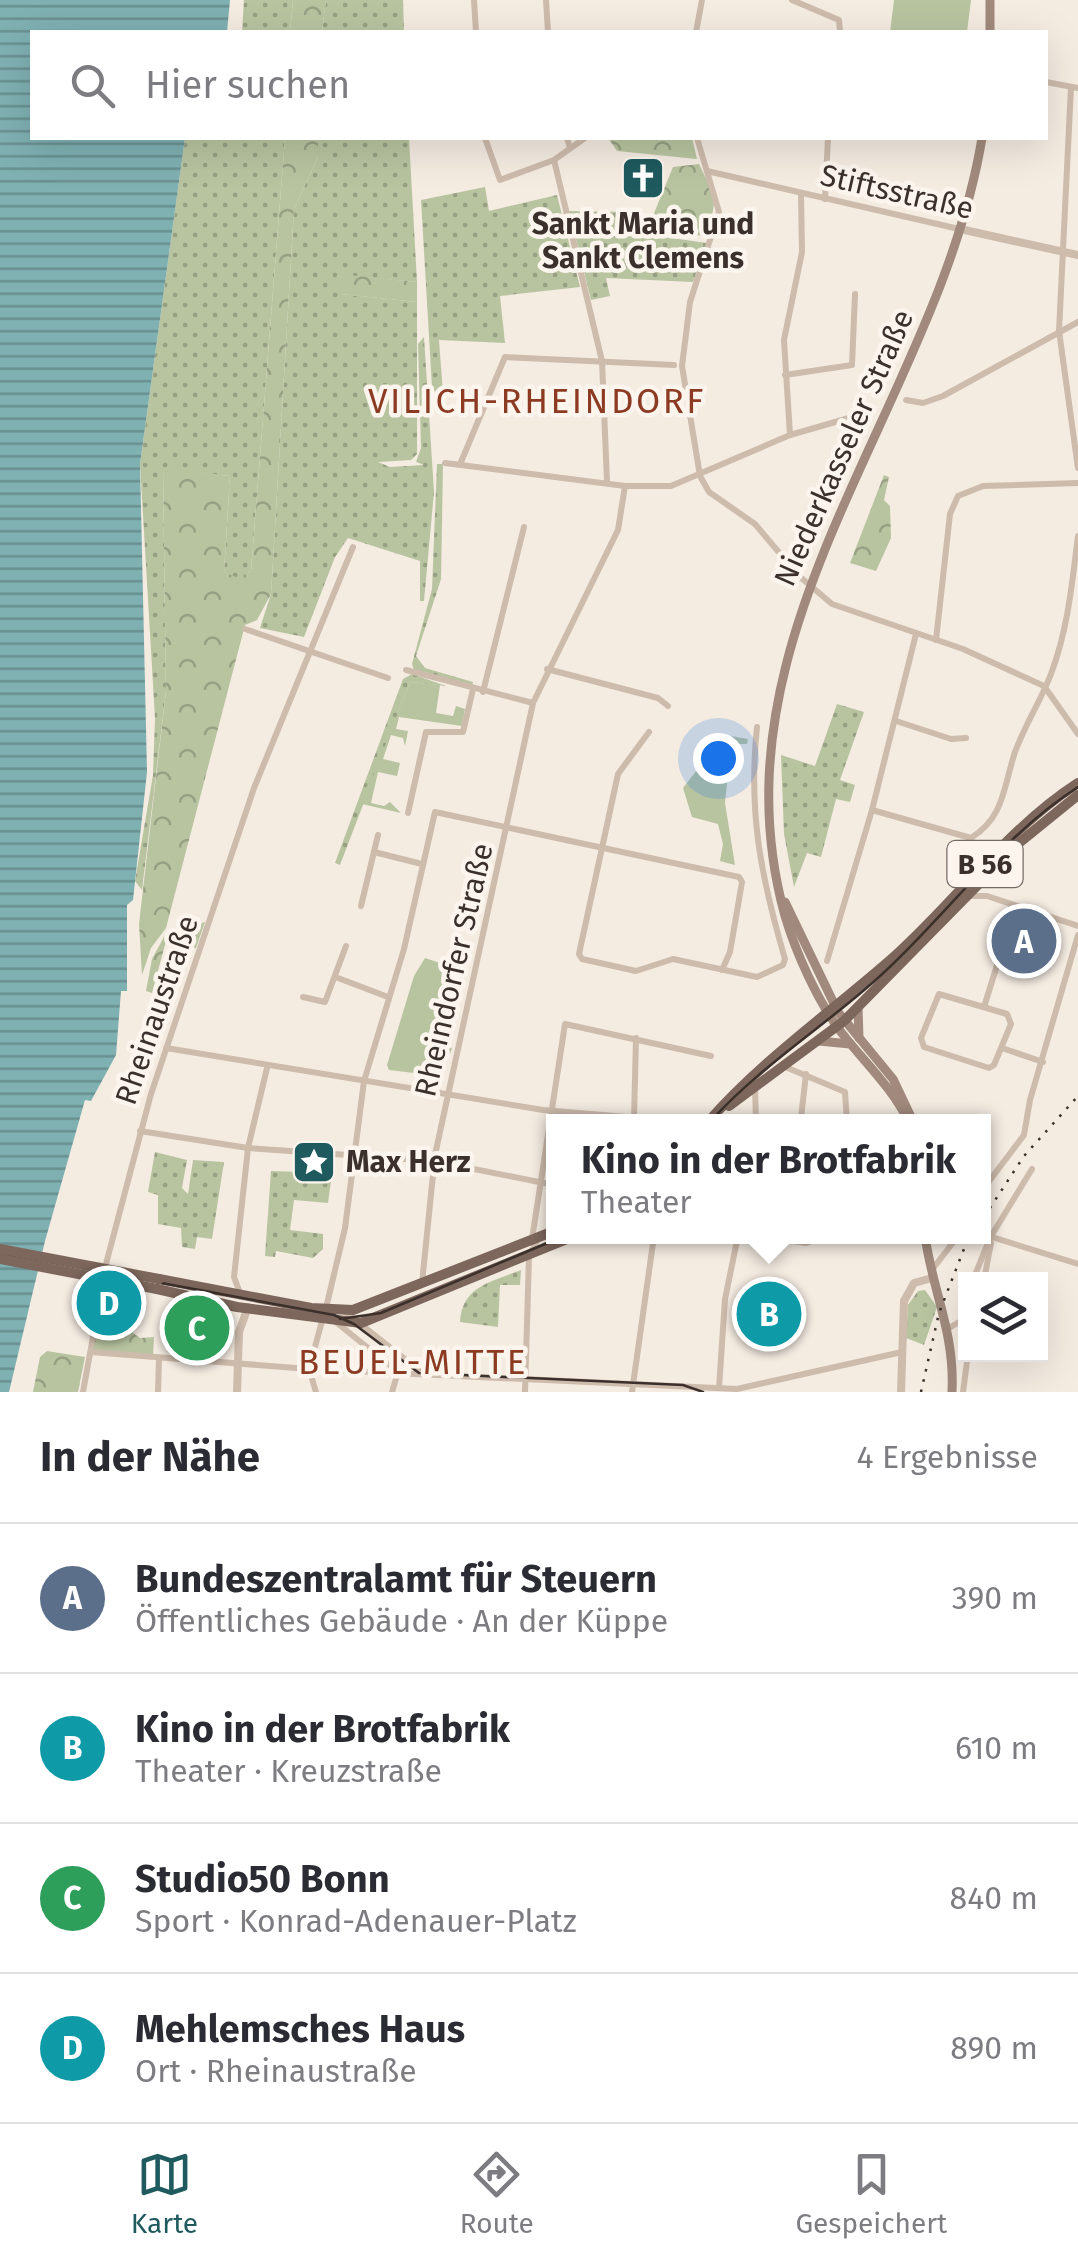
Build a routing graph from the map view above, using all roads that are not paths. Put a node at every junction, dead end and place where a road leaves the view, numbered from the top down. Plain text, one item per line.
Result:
1 (474, 0) edge
2 (546, 0) edge
3 (702, 0) edge
4 (792, 0) edge
5 (990, 0) edge
6 (476, 30) edge
7 (548, 30) edge
8 (696, 30) edge
9 (840, 30) edge
10 (990, 30) edge
11 (1048, 82) edge
12 (1074, 88) edge
13 (486, 140) edge
14 (568, 140) edge
15 (582, 140) edge
16 (698, 140) edge
17 (828, 140) edge
18 (982, 140) edge
19 (570, 148) junction
20 (554, 160) junction
21 (707, 171) junction
22 (801, 194) junction
23 (822, 198) junction
24 (801, 218) junction
25 (960, 230) junction
26 (1062, 252) junction
27 (1078, 255) edge
28 (854, 294) dead end
29 (1078, 322) edge
30 (1058, 331) junction
31 (602, 360) junction
32 (674, 365) dead end
33 (786, 375) junction
34 (906, 400) dead end
35 (863, 420) dead end
36 (790, 436) junction
37 (461, 462) junction
38 (446, 463) dead end
39 (1078, 468) edge
40 (700, 476) junction
41 (607, 482) junction
42 (1078, 483) edge
43 (625, 486) junction
44 (524, 527) dead end
45 (1078, 536) edge
46 (353, 546) dead end
47 (808, 585) junction
48 (245, 629) dead end
49 (916, 634) junction
50 (936, 640) junction
51 (309, 654) junction
52 (547, 669) junction
53 (406, 670) dead end
54 (388, 678) dead end
55 (1044, 686) junction
56 (473, 689) junction
57 (483, 692) junction
58 (533, 703) junction
59 (668, 706) dead end
60 (896, 721) junction
61 (757, 726) dead end
62 (649, 732) dead end
63 (1078, 734) edge
64 (966, 738) dead end
65 (1078, 782) edge
66 (1078, 796) edge
67 (770, 801) junction
68 (752, 802) junction
69 (872, 810) junction
70 (408, 813) dead end
71 (510, 826) junction
72 (378, 836) dead end
73 (602, 845) junction
74 (374, 852) junction
75 (422, 864) junction
76 (982, 880) junction
77 (987, 896) junction
78 (968, 897) junction
79 (1010, 904) junction
80 (361, 906) dead end
81 (1023, 908) junction
82 (1012, 917) junction
83 (1078, 926) edge
84 (1078, 936) edge
85 (346, 946) dead end
86 (826, 961) dead end
87 (722, 970) junction
88 (337, 978) junction
89 (821, 988) junction
90 (850, 994) junction
91 (388, 996) junction
92 (303, 998) dead end
93 (858, 1007) junction
94 (984, 1007) junction
95 (832, 1009) junction
96 (815, 1022) junction
97 (841, 1024) junction
98 (636, 1038) junction
99 (819, 1042) junction
100 (856, 1043) junction
101 (166, 1048) junction
102 (1002, 1048) junction
103 (711, 1056) dead end
104 (1043, 1062) junction
105 (782, 1066) junction
106 (267, 1068) junction
107 (806, 1074) junction
108 (364, 1080) junction
109 (755, 1085) junction
110 (449, 1094) junction
111 (550, 1110) junction
112 (549, 1114) edge
113 (592, 1114) edge
114 (634, 1114) edge
115 (716, 1114) edge
116 (724, 1114) edge
117 (756, 1114) edge
118 (801, 1114) edge
119 (846, 1114) edge
120 (908, 1114) edge
121 (140, 1132) junction
122 (546, 1136) edge
123 (248, 1148) junction
124 (351, 1155) junction
125 (434, 1161) junction
126 (1032, 1170) dead end
127 (991, 1179) edge
128 (539, 1182) junction
129 (546, 1183) edge
130 (546, 1234) edge
131 (546, 1236) edge
132 (992, 1237) junction
133 (531, 1240) junction
134 (991, 1242) edge
135 (556, 1244) edge
136 (653, 1244) edge
137 (732, 1244) edge
138 (926, 1244) edge
139 (952, 1244) edge
140 (989, 1244) edge
141 (991, 1244) edge
142 (0, 1250) edge
143 (529, 1256) junction
144 (0, 1259) edge
145 (1078, 1264) edge
146 (977, 1272) edge
147 (985, 1272) edge
148 (931, 1275) junction
149 (234, 1277) junction
150 (158, 1284) junction
151 (422, 1285) junction
152 (241, 1294) junction
153 (221, 1296) junction
154 (248, 1307) junction
155 (326, 1308) junction
156 (341, 1309) junction
157 (322, 1320) junction
158 (362, 1323) junction
159 (958, 1323) edge
160 (338, 1324) junction
161 (949, 1328) junction
162 (239, 1332) junction
163 (91, 1352) junction
164 (902, 1352) junction
165 (160, 1358) junction
166 (967, 1362) edge
167 (236, 1365) junction
168 (309, 1370) junction
169 (398, 1372) junction
170 (425, 1375) junction
171 (525, 1379) junction
172 (687, 1387) junction
173 (632, 1388) edge
174 (719, 1388) junction
175 (83, 1392) edge
176 (158, 1392) edge
177 (237, 1392) edge
178 (316, 1392) edge
179 (392, 1392) edge
180 (525, 1392) edge
181 (700, 1392) edge
182 (901, 1392) edge
183 (952, 1392) edge
184 (964, 1392) edge

1 - 6 street
2 - 7 street
3 - 8 street
4 - 9 street
5 - 10 main road
11 - 12 street
12 - 26 street
13 - 20 street
14 - 19 street
15 - 19 street
16 - 21 street
17 - 23 street
18 - 25 main road, Niederkasseler Straße
19 - 20 street
20 - 31 street
21 - 22 street, Stiftsstraße
21 - 40 street
22 - 23 street, Stiftsstraße
22 - 24 street
23 - 24 street
23 - 25 street, Stiftsstraße
24 - 33 street
25 - 26 street, Stiftsstraße
25 - 47 main road, Niederkasseler Straße
26 - 27 street, Stiftsstraße
26 - 30 street
28 - 33 street
29 - 30 street
30 - 34 street
30 - 39 street
31 - 32 street
31 - 37 street
31 - 41 street
33 - 36 street
35 - 36 street
36 - 40 street
37 - 38 street
37 - 41 street
40 - 43 street
40 - 47 street
41 - 43 street
42 - 50 street
43 - 52 street, Rheindorfer Straße
44 - 57 street
45 - 55 street
46 - 51 street, Rheinaustraße
47 - 49 street
47 - 67 main road, Niederkasseler Straße
48 - 51 street
49 - 50 street
49 - 60 street
50 - 55 street
51 - 54 street
51 - 101 street, Rheinaustraße
52 - 58 street, Rheindorfer Straße
52 - 59 street
53 - 56 street
55 - 63 street
55 - 69 street
56 - 57 street
56 - 70 street
57 - 58 street
58 - 71 street, Rheindorfer Straße
60 - 64 street
60 - 69 street
61 - 68 street
62 - 73 street
65 - 90 main road, B 56
66 - 76 main road, B 56
67 - 68 street
67 - 89 main road, Niederkasseler Straße
68 - 87 street
69 - 86 street
71 - 73 street
71 - 75 street
71 - 110 street, Rheindorfer Straße
72 - 74 street
73 - 87 street
73 - 87 street
74 - 75 street
74 - 80 street
75 - 91 street
76 - 77 street
76 - 78 main road, B 56
77 - 78 street
77 - 79 street
78 - 93 main road, B 56
79 - 81 street
79 - 82 street
81 - 82 street
81 - 83 street
82 - 94 street
84 - 104 street
85 - 88 street
88 - 91 street
88 - 92 street
89 - 90 main road
89 - 95 main road, Niederkasseler Straße
89 - 96 main road
90 - 95 main road, B 56
91 - 108 street
93 - 97 main road, B 56
93 - 100 main road
94 - 102 street
94 - 102 street
95 - 96 main road, B 56
95 - 97 main road, Niederkasseler Straße
96 - 115 main road, B 56
97 - 99 main road, B 56
97 - 100 main road, Niederkasseler Straße
98 - 103 street
98 - 111 street
98 - 114 street
99 - 100 main road
99 - 105 main road, B 56
100 - 120 main road, Niederkasseler Straße
101 - 106 street
101 - 121 street, Rheinaustraße
102 - 104 street
104 - 127 street
105 - 107 street
105 - 109 main road, B 56
106 - 108 street
106 - 123 street
107 - 118 street
107 - 119 street
108 - 110 street
108 - 124 street
109 - 116 main road, B 56
109 - 117 street
110 - 111 street
110 - 125 street, Rheindorfer Straße
111 - 112 street
111 - 113 street
121 - 123 street
121 - 163 street, Rheinaustraße
122 - 128 street
123 - 124 street
123 - 149 street
124 - 125 street
124 - 155 street
125 - 128 street
125 - 151 street, Rheindorfer Straße
126 - 132 street
128 - 129 street
128 - 133 street
130 - 133 main road
131 - 143 street
132 - 134 street
132 - 145 street
133 - 151 main road
135 - 143 main road
136 - 173 street
137 - 174 street
138 - 148 main road
139 - 148 street
140 - 146 street
141 - 147 street
142 - 150 main road, bridge
143 - 158 main road
143 - 171 street
144 - 150 main road, bridge
148 - 161 main road
148 - 164 street
149 - 152 street
149 - 153 street
150 - 153 main road
151 - 156 main road
152 - 153 main road
152 - 155 main road
153 - 154 main road
153 - 162 street
154 - 157 main road
154 - 162 street
155 - 156 main road
156 - 158 street
157 - 160 main road
157 - 168 street
158 - 160 main road
158 - 170 street
159 - 161 street
160 - 169 street
161 - 183 main road
162 - 167 street
163 - 165 street
163 - 175 street, Rheinaustraße
164 - 174 street
164 - 182 street
165 - 167 street
165 - 176 street
166 - 184 street
167 - 168 street
167 - 177 street
168 - 169 street
168 - 178 street
169 - 170 street
169 - 179 street
170 - 171 street
171 - 173 street
171 - 180 street
172 - 173 street
172 - 174 street
172 - 181 street

